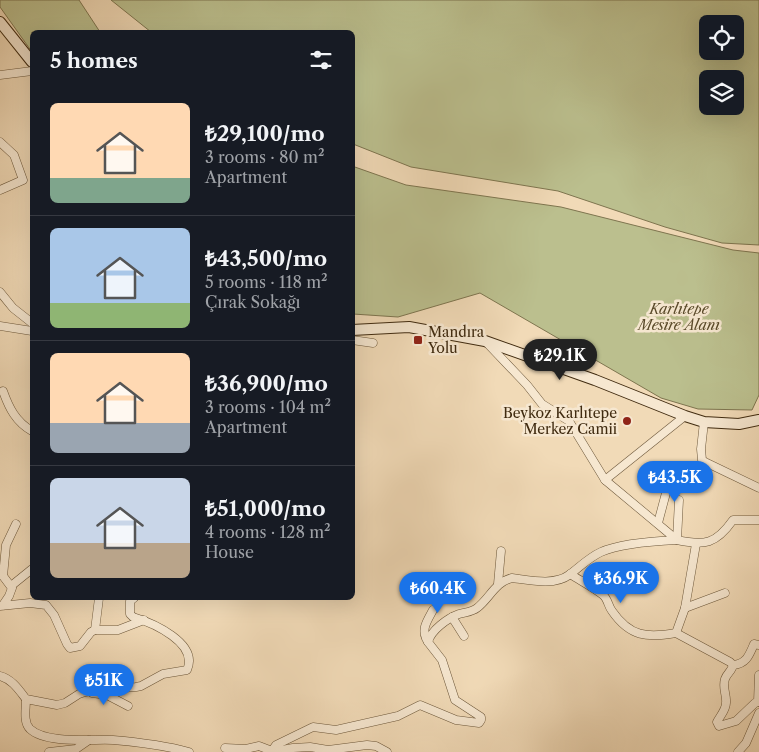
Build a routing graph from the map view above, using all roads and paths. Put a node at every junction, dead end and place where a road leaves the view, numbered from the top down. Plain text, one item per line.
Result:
1 (0, 22) edge
2 (30, 60) edge
3 (30, 71) edge
4 (0, 75) edge
5 (0, 142) edge
6 (0, 190) edge
7 (0, 292) edge
8 (30, 321) edge
9 (0, 326) edge
10 (355, 330) edge
11 (30, 331) edge
12 (355, 340) edge
13 (485, 341) junction
14 (373, 343) dead end
15 (3, 391) dead end
16 (685, 416) junction
17 (759, 420) edge
18 (704, 422) junction
19 (30, 429) edge
20 (670, 478) dead end
21 (606, 480) junction
22 (759, 488) edge
23 (679, 500) dead end
24 (759, 520) edge
25 (658, 523) junction
26 (16, 524) dead end
27 (677, 540) junction
28 (696, 544) junction
29 (501, 551) dead end
30 (30, 571) edge
31 (570, 574) junction
32 (498, 584) junction
33 (11, 586) junction
34 (725, 593) dead end
35 (99, 600) edge
36 (131, 600) edge
37 (2, 606) edge
38 (685, 608) junction
39 (433, 610) dead end
40 (452, 617) junction
41 (144, 620) junction
42 (96, 630) junction
43 (676, 633) junction
44 (464, 636) dead end
45 (428, 642) junction
46 (759, 645) edge
47 (733, 665) junction
48 (759, 675) edge
49 (0, 676) edge
50 (85, 692) junction
51 (26, 699) junction
52 (759, 702) edge
53 (128, 706) dead end
54 (759, 713) edge
55 (89, 740) junction
56 (225, 748) dead end
57 (50, 752) edge
58 (190, 752) edge
59 (272, 752) edge
60 (386, 752) edge
61 (738, 752) edge

1 - 2 main road
3 - 4 street
5 - 6 street
7 - 8 street
9 - 11 street
10 - 13 main road
12 - 14 street
13 - 16 main road
13 - 21 street
15 - 19 street
16 - 18 main road
16 - 21 street
17 - 18 main road
18 - 22 street
20 - 25 street
21 - 25 street
23 - 27 street
24 - 28 street
25 - 27 street
26 - 33 street
27 - 28 street
27 - 31 street
28 - 38 street
29 - 32 street
30 - 33 street
31 - 32 street
31 - 43 street
32 - 40 street
33 - 37 street
34 - 38 street
35 - 42 street
36 - 41 street
37 - 42 street
38 - 43 street
39 - 45 street
40 - 44 street
40 - 45 street
41 - 42 street
41 - 50 street
43 - 47 street
45 - 59 street
46 - 47 street
47 - 52 street
48 - 52 street
49 - 51 street
50 - 51 street
50 - 53 street
51 - 55 street
54 - 61 street
55 - 57 street
55 - 58 street
56 - 59 street
59 - 60 street

